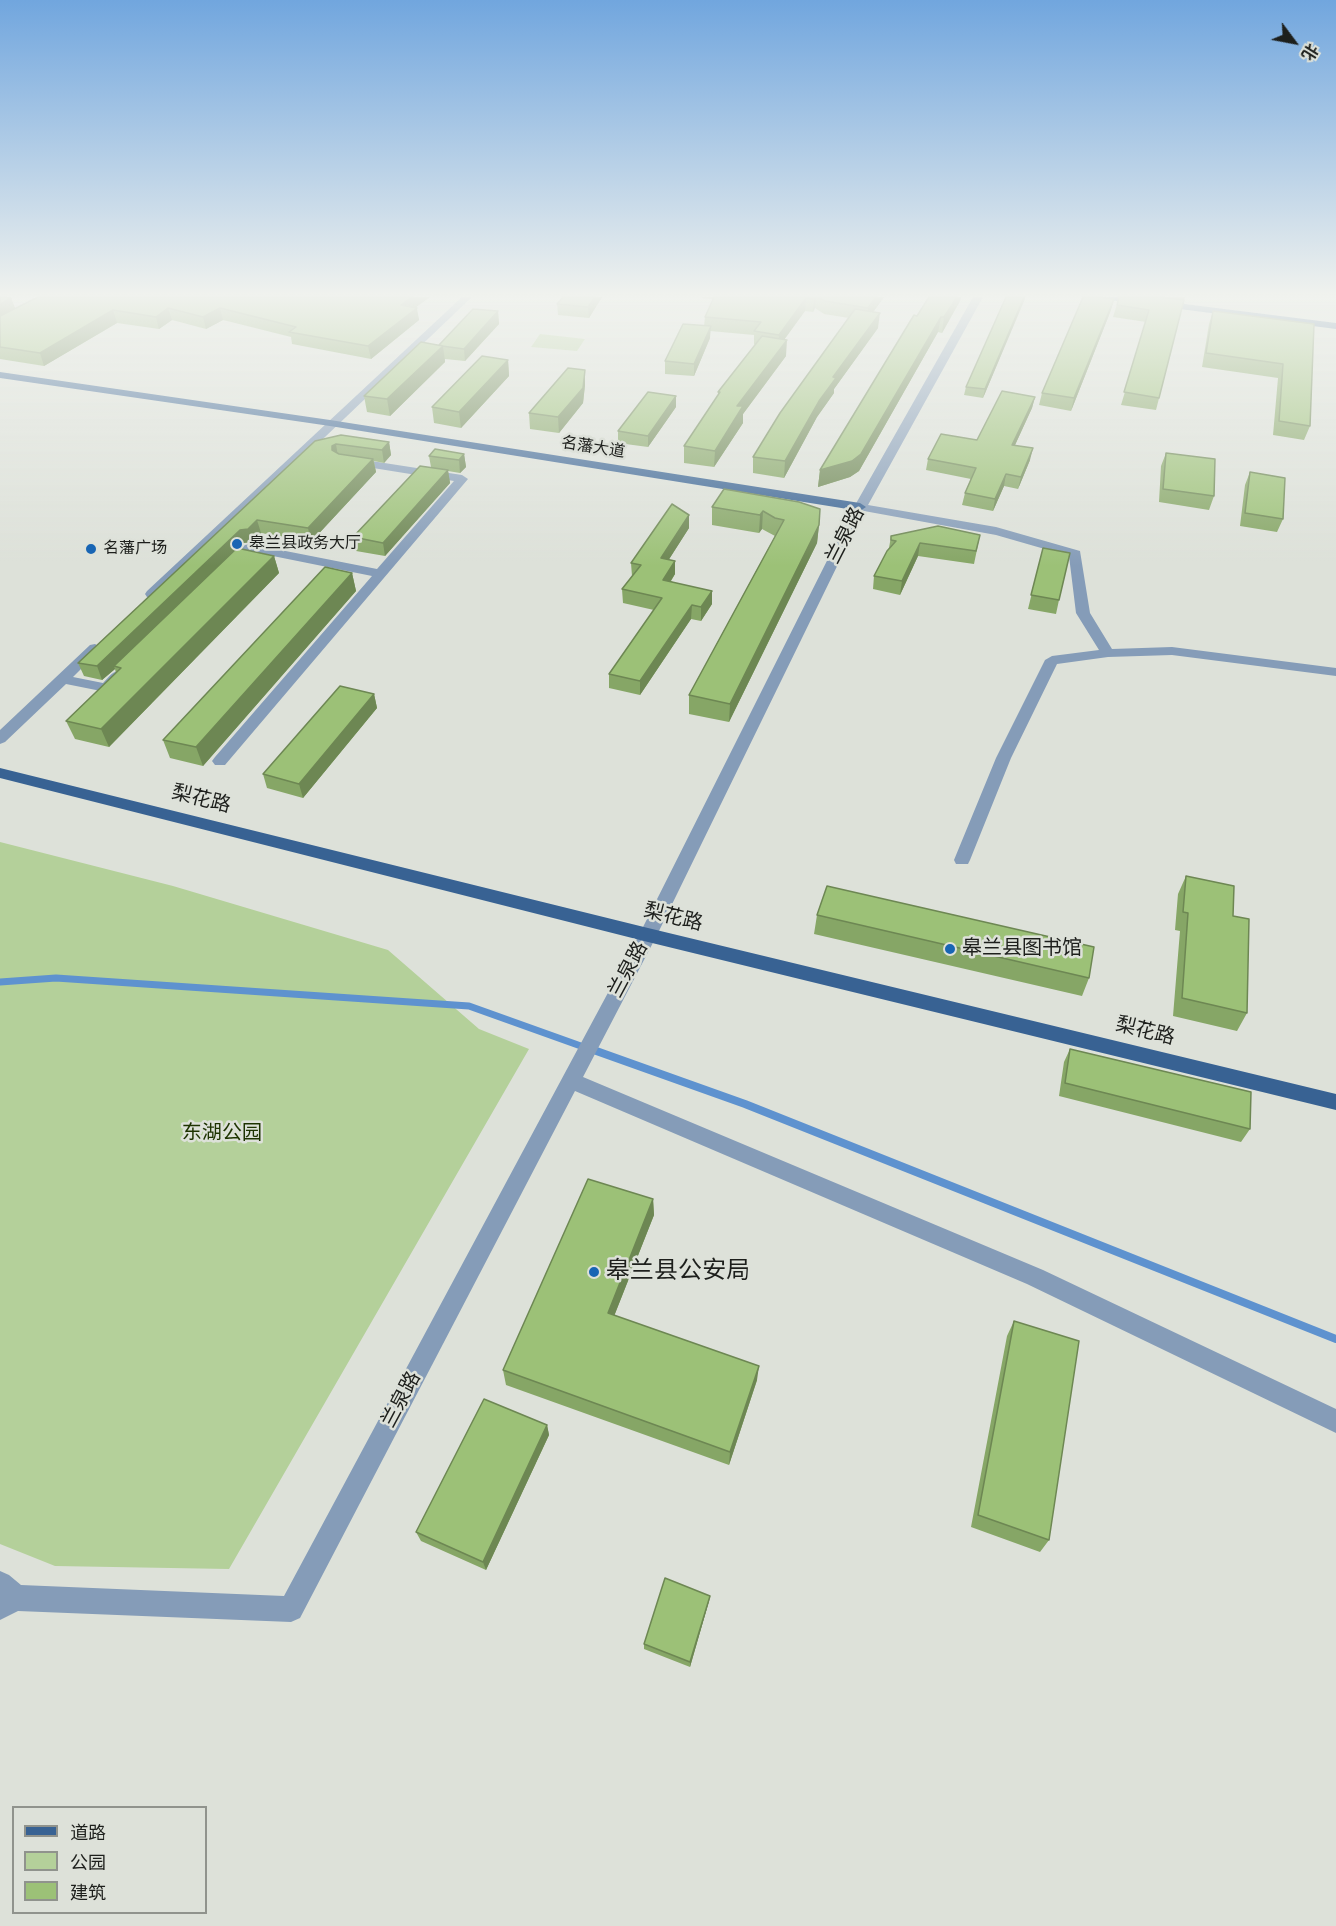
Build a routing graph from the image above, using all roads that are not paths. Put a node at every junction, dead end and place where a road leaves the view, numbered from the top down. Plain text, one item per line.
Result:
1 (82, 387) edge
2 (369, 387) edge
3 (927, 387) edge
4 (330, 423) junction
5 (342, 461) edge
6 (860, 507) junction
7 (381, 574) junction
8 (216, 581) edge
9 (140, 605) edge
10 (105, 638) edge
11 (1108, 653) junction
12 (131, 663) edge
13 (1336, 672) edge
14 (62, 680) junction
15 (0, 739) edge
16 (220, 761) dead end
17 (0, 772) edge
18 (962, 860) dead end
19 (648, 935) junction
20 (575, 1072) junction
21 (1336, 1102) edge
22 (1336, 1421) edge
23 (5, 1597) edge

1 - 4 main road, 名藩大道
2 - 4 street
3 - 6 street, 兰泉路
4 - 6 main road, 名藩大道
4 - 9 street
5 - 7 street
6 - 11 street
6 - 19 street, 兰泉路
7 - 8 street
7 - 16 street
10 - 14 street
11 - 13 street
11 - 18 street
12 - 14 street
14 - 15 street
17 - 19 main road, 梨花路
19 - 20 street, 兰泉路
19 - 21 main road, 梨花路
20 - 22 street
20 - 23 street, 兰泉路

